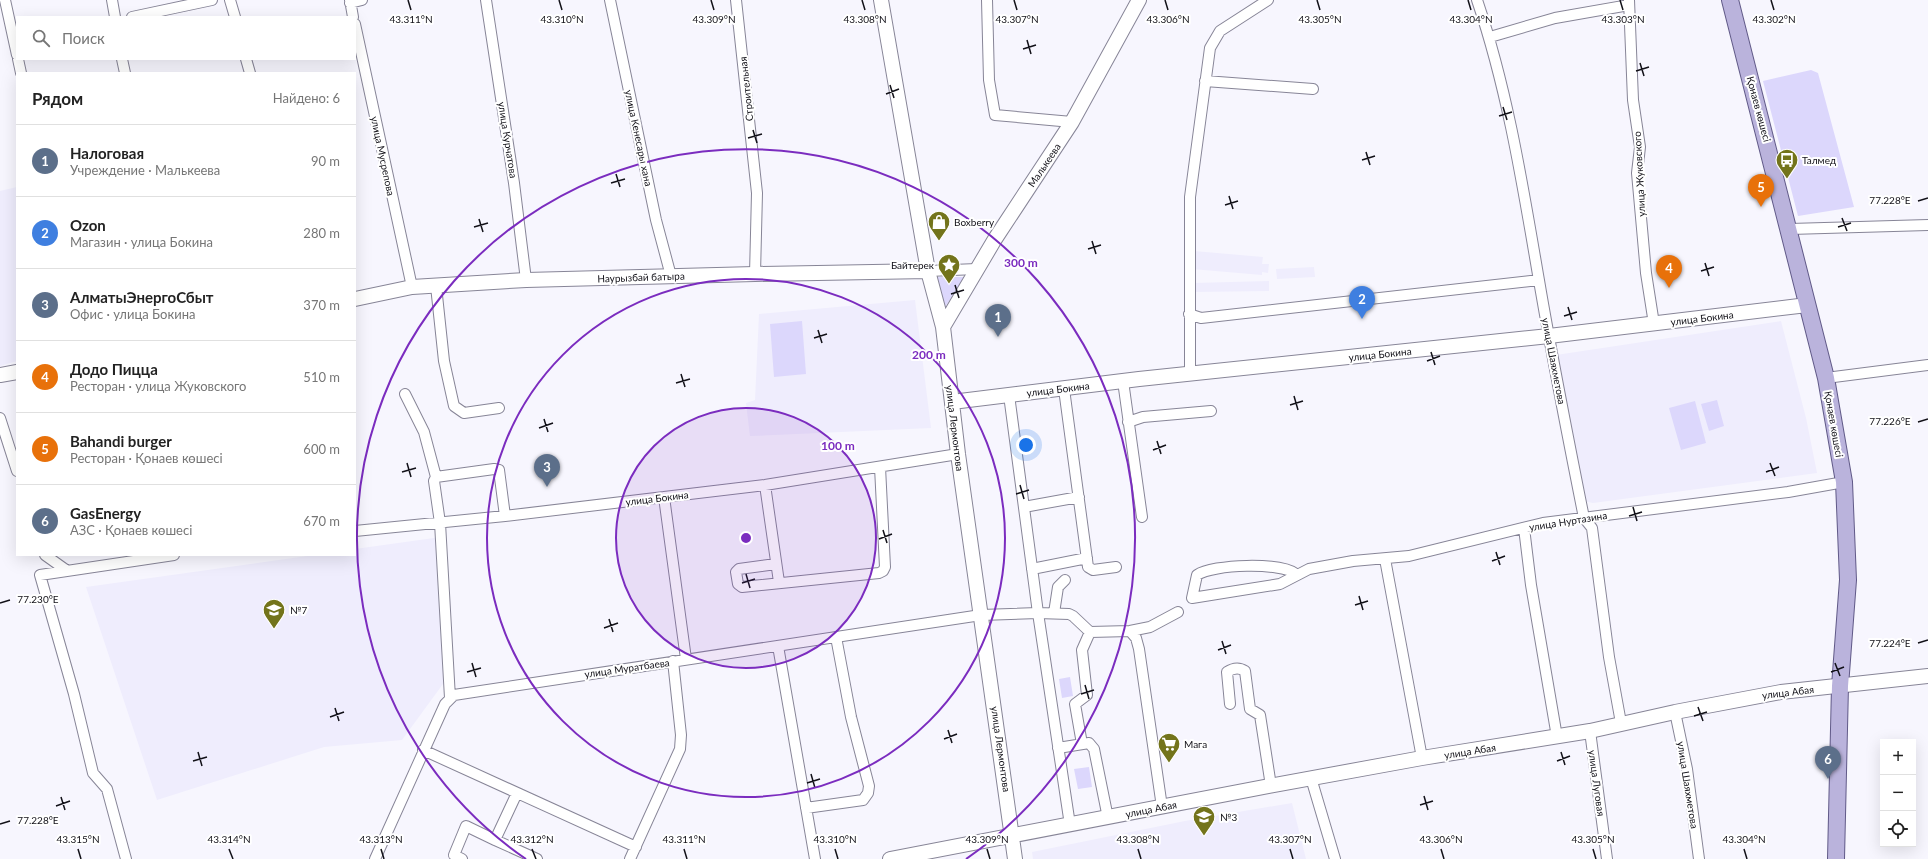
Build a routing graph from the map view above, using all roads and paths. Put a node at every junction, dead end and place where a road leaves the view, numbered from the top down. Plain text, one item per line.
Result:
1 (5, 0) edge
2 (112, 0) edge
3 (212, 0) edge
4 (230, 0) edge
5 (362, 0) edge
6 (486, 0) edge
7 (610, 0) edge
8 (736, 0) edge
9 (881, 0) edge
10 (987, 0) edge
11 (1139, 0) edge
12 (1268, 0) edge
13 (1477, 0) edge
14 (1730, 0) edge
15 (350, 1) edge
16 (1629, 3) edge
17 (4, 12) edge
18 (115, 16) edge
19 (137, 16) edge
20 (235, 16) edge
21 (353, 16) edge
22 (356, 29) edge
23 (1490, 37) junction
24 (15, 39) edge
25 (18, 60) edge
26 (122, 60) edge
27 (246, 60) edge
28 (21, 72) edge
29 (125, 72) edge
30 (250, 72) edge
31 (1205, 81) junction
32 (1313, 89) dead end
33 (1072, 122) junction
34 (1928, 225) edge
35 (1790, 229) junction
36 (977, 269) junction
37 (928, 271) junction
38 (755, 274) junction
39 (671, 276) junction
40 (526, 280) junction
41 (1539, 280) junction
42 (436, 286) junction
43 (412, 287) junction
44 (356, 299) edge
45 (1808, 305) junction
46 (1189, 314) junction
47 (1654, 324) junction
48 (943, 327) junction
49 (1549, 336) junction
50 (1928, 364) edge
51 (16, 372) edge
52 (1190, 373) junction
53 (0, 375) edge
54 (1826, 378) junction
55 (1123, 381) junction
56 (1064, 389) junction
57 (405, 394) dead end
58 (1009, 395) junction
59 (952, 402) junction
60 (499, 408) dead end
61 (1211, 411) dead end
62 (0, 418) edge
63 (1128, 422) junction
64 (958, 454) junction
65 (880, 467) junction
66 (16, 468) edge
67 (436, 477) junction
68 (1844, 482) junction
69 (765, 484) junction
70 (664, 497) junction
71 (1079, 497) junction
72 (1024, 508) junction
73 (505, 516) junction
74 (1142, 517) dead end
75 (1584, 518) junction
76 (440, 523) junction
77 (1524, 528) junction
78 (356, 531) edge
79 (46, 556) edge
80 (167, 556) edge
81 (1087, 558) junction
82 (1385, 559) junction
83 (776, 564) junction
84 (1116, 567) dead end
85 (1032, 569) junction
86 (66, 570) junction
87 (1296, 574) junction
88 (1065, 580) dead end
89 (779, 582) junction
90 (1054, 612) junction
91 (1178, 612) dead end
92 (1038, 613) junction
93 (982, 615) junction
94 (1130, 631) junction
95 (1090, 632) junction
96 (836, 637) junction
97 (778, 646) junction
98 (686, 660) junction
99 (673, 661) junction
100 (1928, 676) edge
101 (1840, 686) junction
102 (450, 698) junction
103 (1230, 704) dead end
104 (1675, 712) junction
105 (1621, 723) junction
106 (1590, 731) junction
107 (1557, 737) junction
108 (1082, 744) junction
109 (1058, 748) junction
110 (423, 750) junction
111 (1422, 758) junction
112 (1311, 778) junction
113 (1271, 786) junction
114 (517, 793) junction
115 (1162, 807) junction
116 (806, 808) junction
117 (1108, 818) junction
118 (1070, 825) junction
119 (1013, 836) junction
120 (495, 840) junction
121 (636, 847) junction
122 (126, 859) edge
123 (375, 859) edge
124 (462, 859) edge
125 (537, 859) edge
126 (630, 859) edge
127 (815, 859) edge
128 (890, 859) edge
129 (1015, 859) edge
130 (1335, 859) edge
131 (1607, 859) edge
132 (1699, 859) edge
133 (1836, 859) edge

1 - 17 street
2 - 18 street
3 - 19 street
4 - 20 street
5 - 15 street
6 - 40 street, улица Курчатова
7 - 39 street, улица Кенесары хана
8 - 38 street, Строительная
9 - 37 main road, улица Лермонтова
10 - 33 street
11 - 33 main road, Малькеева
12 - 31 street
13 - 23 street, улица Шаяхметова
14 - 35 main road, Қонаев көшесі
15 - 21 street
16 - 23 street
16 - 47 street, улица Жуковского
17 - 24 street
22 - 43 street, улица Мусрепова
23 - 41 street, улица Шаяхметова
25 - 28 street
26 - 29 street
27 - 30 street
31 - 32 street
31 - 46 street
33 - 36 main road, Малькеева
34 - 35 street
35 - 45 main road, Қонаев көшесі
36 - 37 street
36 - 48 main road, Малькеева
37 - 38 main road, Наурызбай батыра
37 - 48 main road, улица Лермонтова
38 - 39 main road, Наурызбай батыра
39 - 40 main road, Наурызбай батыра
40 - 42 main road, Наурызбай батыра
41 - 46 street
41 - 49 street, улица Шаяхметова
42 - 43 main road, Наурызбай батыра
42 - 60 street
43 - 44 main road, Наурызбай батыра
45 - 47 main road, улица Бокина
45 - 54 main road, Қонаев көшесі
46 - 52 street
47 - 49 main road, улица Бокина
48 - 59 main road, улица Лермонтова
49 - 52 main road, улица Бокина
49 - 75 street, улица Шаяхметова
50 - 54 street
51 - 53 main road
52 - 55 main road, улица Бокина
54 - 68 main road, Қонаев көшесі
55 - 56 main road, улица Бокина
55 - 63 street
56 - 58 main road, улица Бокина
56 - 71 street
57 - 67 street
58 - 59 main road, улица Бокина
58 - 72 street
59 - 64 main road, улица Лермонтова
61 - 63 street
62 - 66 street
63 - 74 street
64 - 65 street, улица Бокина
64 - 93 main road, улица Лермонтова
65 - 69 street, улица Бокина
65 - 89 street
67 - 73 street
67 - 76 street
68 - 75 street, улица Нуртазина
68 - 101 main road, Қонаев көшесі
69 - 70 street, улица Бокина
69 - 83 street
70 - 73 street, улица Бокина
70 - 98 street
71 - 72 street
71 - 81 street
72 - 85 street
73 - 76 street, улица Бокина
75 - 77 street, улица Нуртазина
75 - 105 street, улица Шаяхметова
76 - 78 street, улица Бокина
76 - 102 street
77 - 82 street, улица Нуртазина
77 - 107 street
79 - 86 street
80 - 86 street
81 - 84 street
81 - 85 street
82 - 87 street, улица Нуртазина
82 - 111 street
83 - 89 street
83 - 89 street
85 - 92 street
86 - 122 street
87 - 87 street, улица Нуртазина
88 - 90 street
90 - 92 street, улица Муратбаева
90 - 95 street, улица Муратбаева
91 - 94 street
92 - 93 street, улица Муратбаева
92 - 109 street
93 - 96 street, улица Муратбаева
93 - 119 main road, улица Лермонтова
94 - 95 street
94 - 115 street
95 - 108 street
96 - 97 street, улица Муратбаева
96 - 116 street
97 - 98 street, улица Муратбаева
97 - 116 street
98 - 99 street, улица Муратбаева
99 - 102 street, улица Муратбаева
99 - 121 street
100 - 101 main road, улица Абая
101 - 104 main road, улица Абая
101 - 133 main road, Қонаев көшесі
102 - 110 street
103 - 113 street
104 - 105 main road, улица Абая
104 - 132 street, улица Шаяхметова
105 - 106 main road, улица Абая
106 - 107 main road, улица Абая
106 - 131 street, улица Луговая
107 - 111 main road, улица Абая
108 - 109 street
108 - 117 street
109 - 118 street
110 - 114 street
110 - 123 street
111 - 112 main road, улица Абая
112 - 113 main road, улица Абая
112 - 130 street
113 - 115 main road, улица Абая
114 - 120 street
114 - 121 street
115 - 117 main road, улица Абая
116 - 127 street
117 - 118 main road, улица Абая
118 - 119 main road, улица Абая
119 - 128 main road, улица Абая
119 - 129 main road, улица Лермонтова
120 - 124 street
120 - 125 street
121 - 126 street

